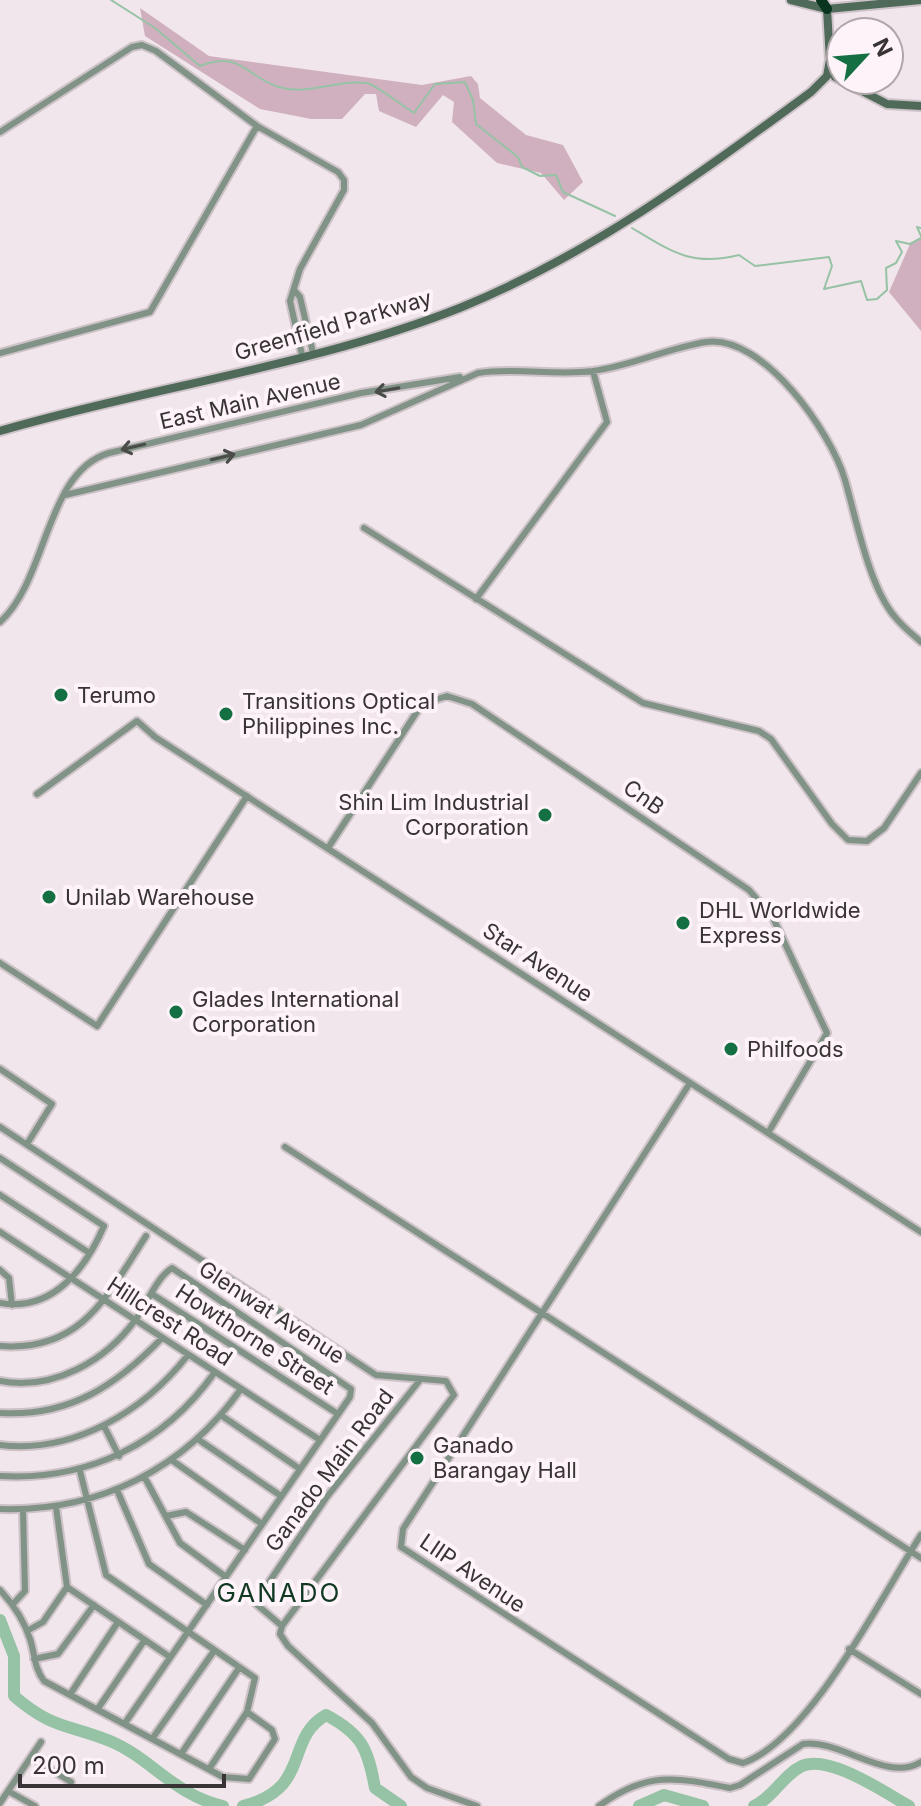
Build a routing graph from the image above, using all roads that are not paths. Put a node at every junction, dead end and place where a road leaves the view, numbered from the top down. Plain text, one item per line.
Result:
1 (791, 0) edge
2 (921, 0) edge
3 (824, 4) edge
4 (825, 78) edge
5 (825, 84) edge
6 (811, 92) junction
7 (870, 96) edge
8 (921, 106) edge
9 (257, 126) junction
10 (0, 132) edge
11 (294, 290) junction
12 (0, 353) edge
13 (313, 353) junction
14 (302, 355) junction
15 (593, 371) junction
16 (463, 377) junction
17 (0, 431) edge
18 (65, 495) junction
19 (364, 528) dead end
20 (476, 599) junction
21 (0, 622) edge
22 (921, 642) edge
23 (921, 773) edge
24 (37, 794) dead end
25 (247, 796) junction
26 (328, 848) junction
27 (0, 963) edge
28 (0, 1069) edge
29 (690, 1083) junction
30 (0, 1127) edge
31 (768, 1133) junction
32 (27, 1144) junction
33 (285, 1147) dead end
34 (0, 1158) edge
35 (0, 1195) edge
36 (0, 1232) edge
37 (921, 1232) edge
38 (146, 1236) dead end
39 (88, 1252) junction
40 (0, 1270) edge
41 (71, 1279) junction
42 (152, 1294) junction
43 (104, 1300) junction
44 (0, 1303) edge
45 (12, 1305) junction
46 (543, 1314) junction
47 (135, 1321) junction
48 (162, 1338) junction
49 (0, 1346) edge
50 (188, 1355) junction
51 (215, 1372) junction
52 (420, 1380) junction
53 (0, 1381) edge
54 (241, 1389) junction
55 (0, 1413) edge
56 (338, 1414) junction
57 (222, 1416) junction
58 (104, 1426) junction
59 (199, 1440) junction
60 (320, 1440) junction
61 (0, 1445) edge
62 (119, 1456) junction
63 (173, 1461) junction
64 (300, 1469) junction
65 (80, 1471) junction
66 (0, 1476) edge
67 (145, 1478) junction
68 (117, 1490) junction
69 (281, 1496) junction
70 (88, 1501) junction
71 (56, 1507) junction
72 (0, 1509) edge
73 (23, 1510) junction
74 (166, 1516) junction
75 (262, 1524) junction
76 (921, 1535) edge
77 (245, 1550) junction
78 (911, 1552) junction
79 (921, 1558) edge
80 (226, 1577) junction
81 (67, 1587) junction
82 (0, 1590) edge
83 (13, 1604) junction
84 (94, 1605) junction
85 (207, 1605) junction
86 (118, 1622) junction
87 (282, 1626) junction
88 (27, 1631) junction
89 (188, 1631) junction
90 (144, 1641) junction
91 (849, 1649) junction
92 (214, 1651) junction
93 (170, 1657) junction
94 (34, 1659) junction
95 (239, 1668) junction
96 (71, 1693) junction
97 (921, 1694) edge
98 (99, 1707) junction
99 (247, 1712) junction
100 (125, 1723) junction
101 (152, 1739) junction
102 (41, 1742) dead end
103 (181, 1754) junction
104 (31, 1757) junction
105 (921, 1762) edge
106 (209, 1769) junction
107 (71, 1782) dead end
108 (8, 1791) junction
109 (0, 1803) edge
110 (35, 1806) edge
111 (477, 1806) edge
112 (599, 1806) edge

1 - 3 main road
2 - 3 main road
4 - 6 main road, Greenfield Parkway
5 - 6 main road, Greenfield Parkway
6 - 13 main road, Greenfield Parkway
7 - 8 main road
9 - 10 street
9 - 11 street
9 - 12 street
11 - 13 street
11 - 14 street
13 - 14 main road, Greenfield Parkway
14 - 17 main road, Greenfield Parkway
15 - 16 street, East Main Avenue
15 - 20 street
15 - 22 street, East Main Avenue
18 -> 16 street, East Main Avenue
16 -> 18 street, East Main Avenue
18 - 21 street, East Main Avenue
19 - 20 street
20 - 23 street
24 - 25 street, Star Avenue
25 - 26 street, Star Avenue
25 - 27 street
26 - 29 street, Star Avenue
26 - 31 street, CnB
28 - 32 street
29 - 31 street, Star Avenue
29 - 46 street, LIIP Avenue
30 - 32 street
31 - 37 street, Star Avenue
32 - 52 street
33 - 46 street
34 - 39 street
35 - 39 street
36 - 41 street, Hillcrest Road
38 - 43 street
39 - 41 street
40 - 45 street
41 - 43 street, Hillcrest Road
41 - 45 street
42 - 47 street
42 - 56 street, Howthorne Street
42 - 56 street, Glenwat Avenue
43 - 47 street, Hillcrest Road
43 - 49 street
44 - 45 street
46 - 78 street
46 - 91 street, LIIP Avenue
47 - 48 street, Hillcrest Road
47 - 53 street
48 - 50 street, Hillcrest Road
48 - 55 street
50 - 51 street, Hillcrest Road
50 - 58 street
51 - 54 street, Hillcrest Road
51 - 62 street
52 - 87 street, Ganado Main Road
52 - 87 street
54 - 57 street
54 - 60 street, Hillcrest Road
56 - 60 street
57 - 59 street
57 - 64 street
58 - 61 street
58 - 62 street
59 - 63 street
59 - 69 street
60 - 64 street
62 - 65 street
63 - 67 street
63 - 75 street
64 - 69 street
65 - 66 street
65 - 70 street
67 - 68 street
67 - 74 street
68 - 70 street
68 - 85 street
69 - 75 street
70 - 71 street
70 - 89 street
71 - 73 street
71 - 81 street
72 - 73 street
73 - 83 street
74 - 77 street
74 - 80 street
75 - 77 street
76 - 78 street, LIIP Avenue
77 - 80 street
78 - 79 street
78 - 91 street, LIIP Avenue
80 - 85 street
81 - 84 street
81 - 88 street
82 - 83 street
83 - 88 street
84 - 86 street
84 - 94 street
85 - 89 street
86 - 90 street
86 - 96 street
87 - 111 street, Ganado Main Road
88 - 94 street
89 - 92 street
89 - 93 street
90 - 93 street
90 - 98 street
91 - 97 street
92 - 95 street
92 - 101 street
93 - 100 street
94 - 96 street
95 - 99 street
95 - 103 street
96 - 98 street
98 - 100 street
99 - 106 street
99 - 106 street
100 - 101 street
101 - 103 street
102 - 104 street
103 - 106 street
104 - 107 street
104 - 108 street
105 - 112 street
108 - 109 street
108 - 110 street

